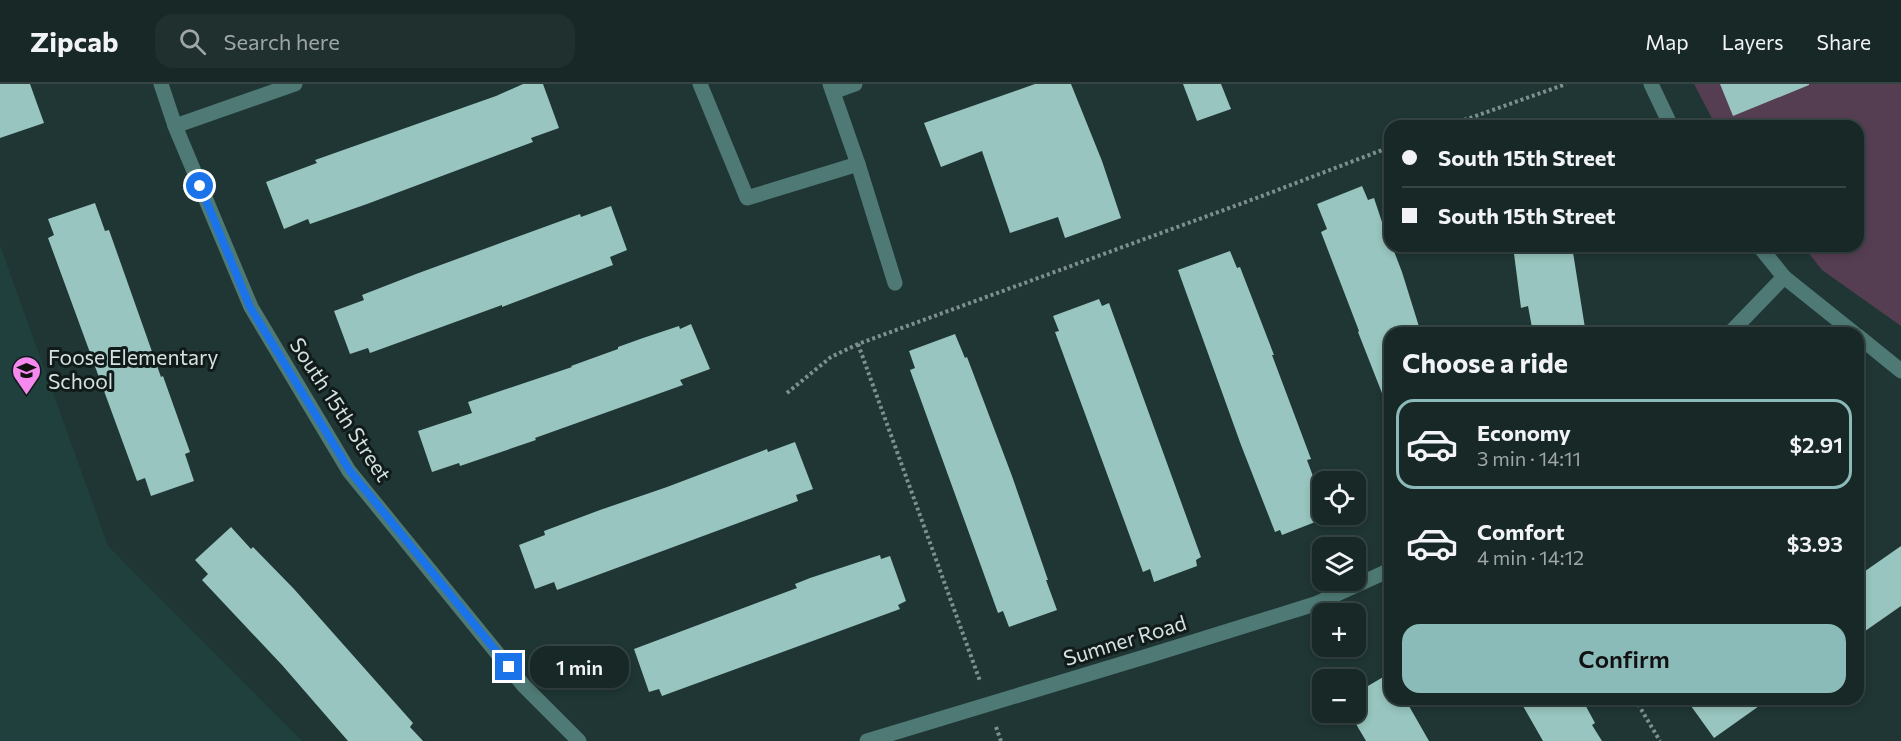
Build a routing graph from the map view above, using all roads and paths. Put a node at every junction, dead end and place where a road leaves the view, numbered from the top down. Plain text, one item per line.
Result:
1 (161, 84) edge
2 (295, 84) edge
3 (700, 84) edge
4 (855, 84) edge
5 (1566, 84) edge
6 (1652, 84) edge
7 (832, 88) edge
8 (1464, 120) edge
9 (1668, 120) edge
10 (174, 126) junction
11 (1384, 149) edge
12 (858, 164) junction
13 (1764, 252) edge
14 (1785, 277) junction
15 (895, 283) dead end
16 (1736, 327) edge
17 (1847, 327) edge
18 (1864, 341) edge
19 (858, 344) junction
20 (1901, 371) edge
21 (787, 393) dead end
22 (1384, 573) edge
23 (988, 704) junction
24 (1639, 705) edge
25 (579, 741) edge
26 (867, 741) edge
27 (1000, 741) edge
28 (1660, 741) edge

1 - 10 street, South 15th Street
2 - 10 street
3 - 12 street
4 - 7 street
5 - 8 path
6 - 9 street
7 - 12 street
10 - 25 street, South 15th Street
11 - 19 path
12 - 15 street
13 - 14 street
14 - 16 street
14 - 17 street
18 - 20 street
19 - 21 path
19 - 23 path
22 - 23 street, Sumner Road
23 - 26 street, Sumner Road
23 - 27 path
24 - 28 path

